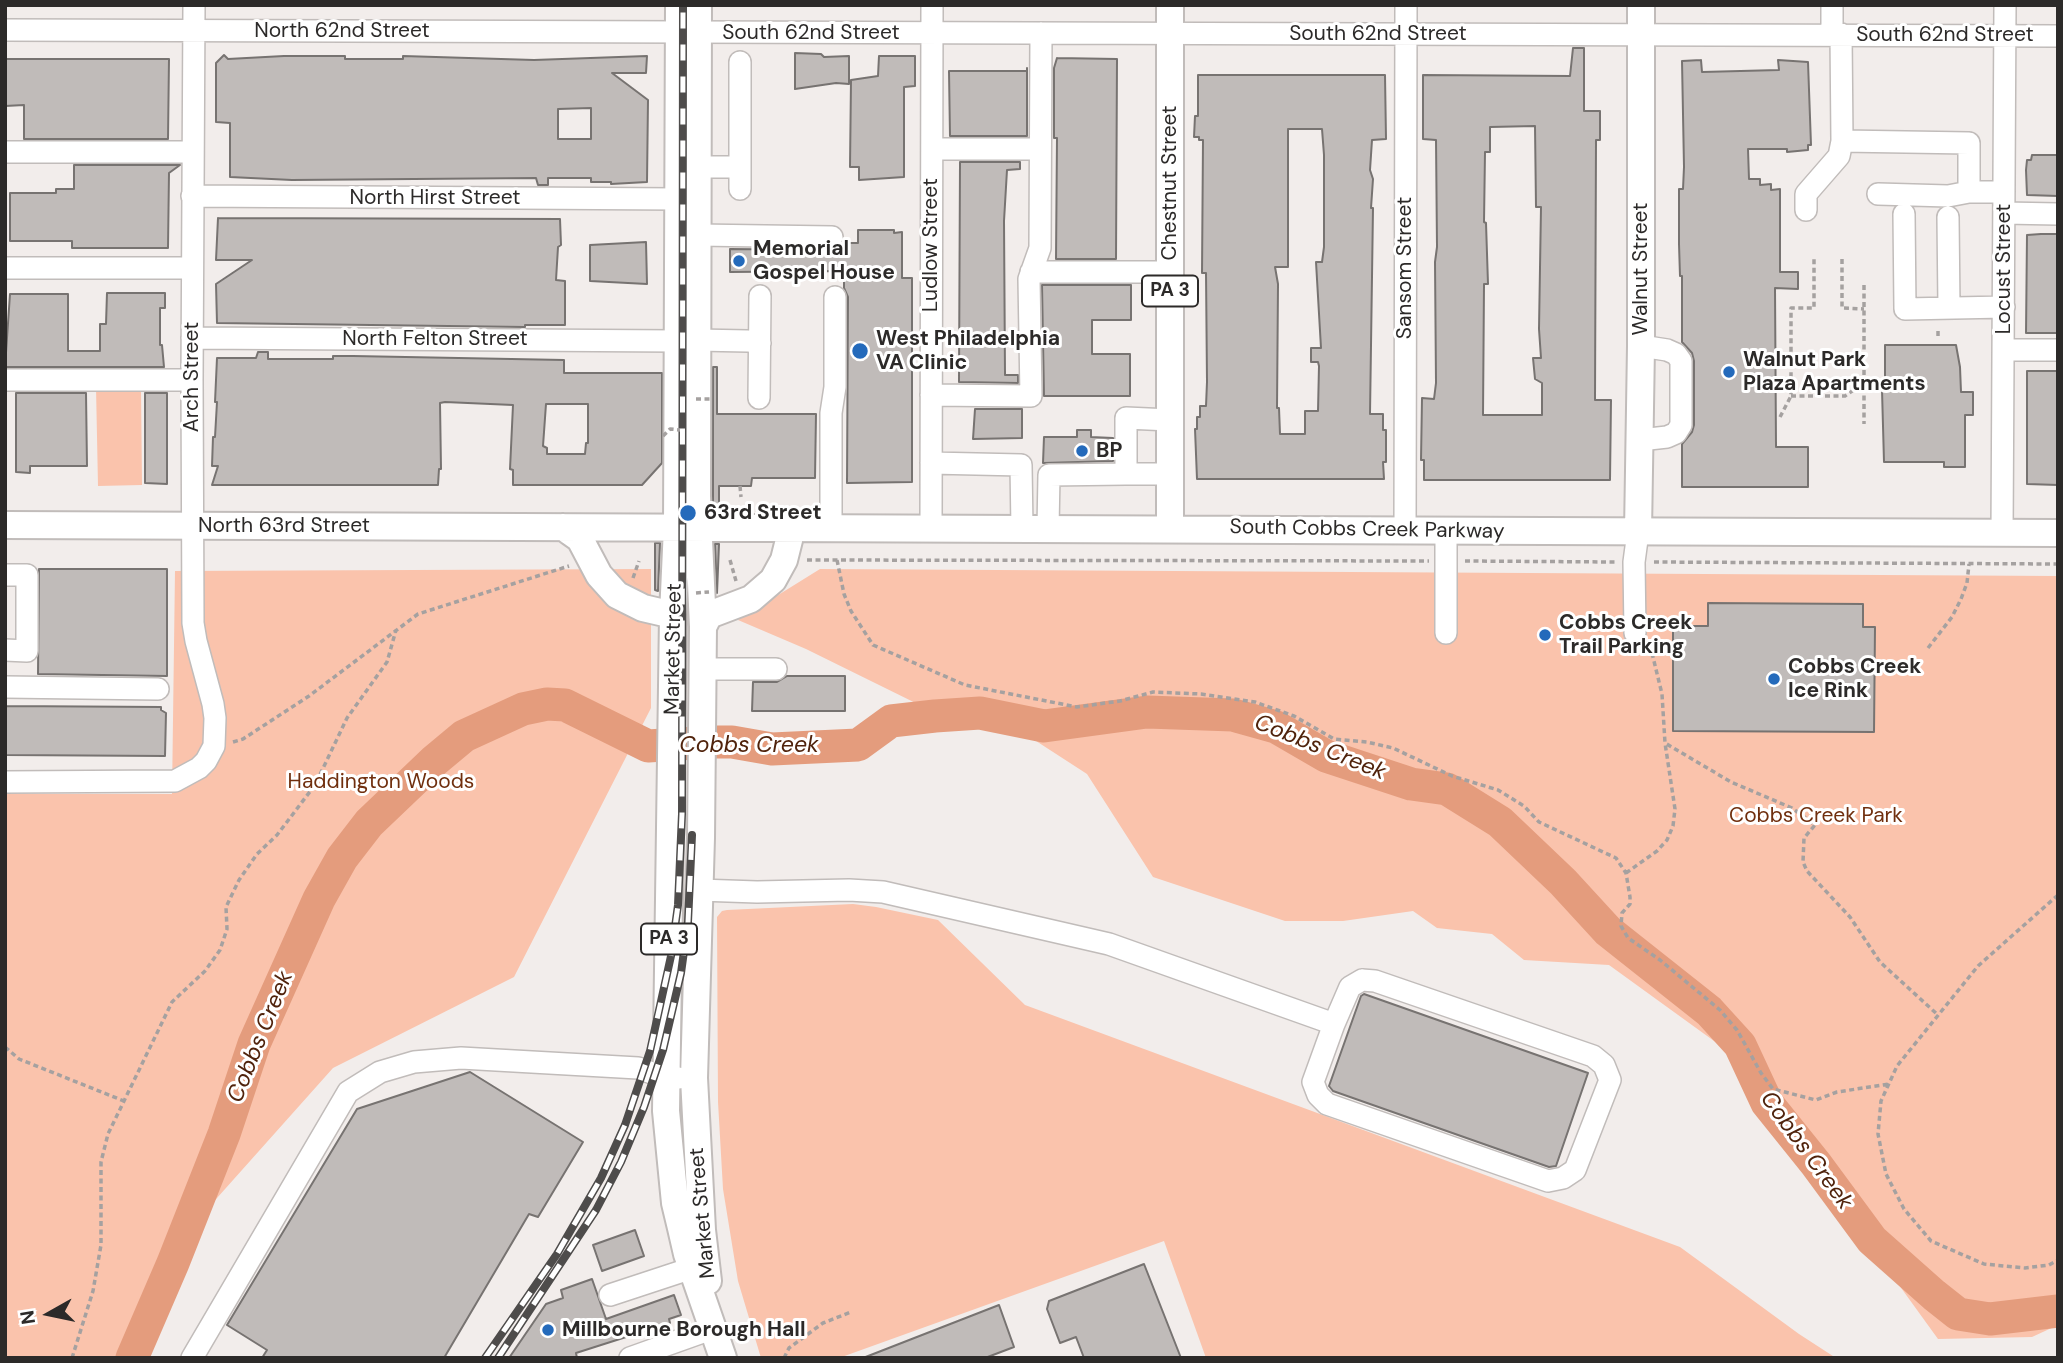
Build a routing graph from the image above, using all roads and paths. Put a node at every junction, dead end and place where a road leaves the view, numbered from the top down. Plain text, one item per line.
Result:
1 (194, 5) edge
2 (679, 5) edge
3 (698, 5) edge
4 (932, 5) edge
5 (1170, 5) edge
6 (1406, 5) edge
7 (1641, 5) edge
8 (1832, 5) edge
9 (2005, 5) edge
10 (5, 30) edge
11 (194, 31) junction
12 (688, 32) junction
13 (932, 33) junction
14 (1041, 33) junction
15 (1170, 34) junction
16 (1405, 34) junction
17 (1641, 34) junction
18 (1836, 34) junction
19 (2005, 36) junction
20 (2058, 36) edge
21 (740, 62) dead end
22 (1842, 141) junction
23 (932, 149) junction
24 (1040, 149) junction
25 (5, 152) edge
26 (192, 152) junction
27 (698, 167) junction
28 (740, 167) junction
29 (740, 189) dead end
30 (1969, 192) junction
31 (2004, 192) junction
32 (1878, 194) dead end
33 (192, 196) junction
34 (678, 200) junction
35 (1806, 210) dead end
36 (1904, 214) dead end
37 (2004, 214) junction
38 (2058, 214) edge
39 (1948, 217) dead end
40 (698, 235) junction
41 (832, 237) dead end
42 (1814, 258) dead end
43 (1842, 259) dead end
44 (5, 268) edge
45 (192, 268) junction
46 (1031, 272) junction
47 (1170, 272) junction
48 (1864, 285) dead end
49 (760, 296) dead end
50 (835, 296) dead end
51 (2004, 307) junction
52 (1949, 308) junction
53 (1864, 309) junction
54 (192, 338) junction
55 (687, 340) junction
56 (760, 344) junction
57 (1641, 346) junction
58 (2004, 350) junction
59 (2058, 350) edge
60 (5, 380) edge
61 (192, 380) junction
62 (1867, 385) junction
63 (931, 395) junction
64 (1791, 397) junction
65 (760, 398) dead end
66 (696, 399) dead end
67 (713, 399) dead end
68 (1780, 416) dead end
69 (1170, 420) junction
70 (1864, 424) dead end
71 (680, 430) dead end
72 (663, 436) dead end
73 (1640, 440) junction
74 (931, 463) junction
75 (1126, 474) junction
76 (1170, 474) junction
77 (740, 486) dead end
78 (741, 498) dead end
79 (5, 524) edge
80 (192, 526) junction
81 (563, 527) junction
82 (687, 527) junction
83 (792, 527) junction
84 (831, 528) junction
85 (931, 528) junction
86 (1035, 528) junction
87 (1170, 529) junction
88 (1405, 531) junction
89 (1446, 531) junction
90 (1638, 532) junction
91 (2002, 533) junction
92 (2058, 533) edge
93 (730, 560) dead end
94 (837, 560) dead end
95 (639, 561) dead end
96 (577, 563) dead end
97 (1969, 564) dead end
98 (5, 575) edge
99 (632, 580) dead end
100 (736, 582) dead end
101 (709, 592) dead end
102 (696, 593) dead end
103 (674, 600) junction
104 (703, 627) junction
105 (396, 631) junction
106 (1446, 633) dead end
107 (1634, 633) dead end
108 (1928, 648) dead end
109 (5, 650) edge
110 (1652, 653) dead end
111 (702, 669) junction
112 (776, 669) dead end
113 (5, 687) edge
114 (158, 689) dead end
115 (243, 739) dead end
116 (1665, 743) junction
117 (5, 782) edge
118 (1626, 873) junction
119 (699, 890) junction
120 (2058, 895) edge
121 (1938, 1015) junction
122 (1334, 1024) junction
123 (5, 1047) edge
124 (666, 1078) junction
125 (694, 1078) junction
126 (1889, 1084) junction
127 (124, 1101) junction
128 (2058, 1259) edge
129 (692, 1268) junction
130 (610, 1295) dead end
131 (851, 1312) dead end
132 (714, 1328) junction
133 (72, 1358) edge
134 (192, 1358) edge
135 (630, 1358) edge
136 (723, 1358) edge
137 (784, 1358) edge

1 - 11 street, Arch Street
2 - 12 main road, Market Street
3 - 12 main road, Market Street
4 - 13 street, Ludlow Street
5 - 15 main road, Chestnut Street / PA 3
6 - 16 street, Sansom Street
7 - 17 main road, Walnut Street
8 - 18 street
9 - 19 street, Locust Street
10 - 11 street, North 62nd Street
11 - 12 street, North 62nd Street
11 - 26 street, Arch Street
12 - 13 street, South 62nd Street
12 - 27 main road, Market Street
12 - 34 main road, Market Street
13 - 14 street, South 62nd Street
13 - 23 street, Ludlow Street
14 - 15 street, South 62nd Street
14 - 24 street
15 - 16 street, South 62nd Street
15 - 47 main road, Chestnut Street / PA 3
16 - 17 street, South 62nd Street
16 - 88 street, Sansom Street
17 - 18 street, South 62nd Street
17 - 57 main road, Walnut Street
18 - 19 street, South 62nd Street
18 - 22 street
19 - 20 street, South 62nd Street
19 - 31 street, Locust Street
21 - 28 street
22 - 30 street
22 - 35 street
23 - 24 street
23 - 63 street, Ludlow Street
24 - 46 street
25 - 26 street
26 - 33 street, Arch Street
27 - 28 street
27 - 40 main road, Market Street
28 - 29 street
30 - 31 street
30 - 32 street
31 - 37 street, Locust Street
33 - 34 street, North Hirst Street
33 - 45 street, Arch Street
34 - 55 main road, Market Street
36 - 52 street
37 - 38 street
37 - 51 street, Locust Street
39 - 52 street
40 - 41 street
40 - 55 main road, Market Street
42 - 64 path
43 - 53 path
44 - 45 street
45 - 54 street, Arch Street
46 - 47 street
46 - 63 street
47 - 69 main road, Chestnut Street / PA 3
48 - 53 path
49 - 56 street
50 - 84 street
51 - 52 street
51 - 58 street, Locust Street
53 - 62 path
54 - 55 street, North Felton Street
54 - 61 street, Arch Street
55 - 56 street, North Felton Street
55 - 82 main road, Market Street
56 - 65 street
57 - 73 main road, Walnut Street
57 - 73 street
58 - 59 street
58 - 91 street, Locust Street
60 - 61 street
61 - 80 street, Arch Street
62 - 64 path
62 - 70 path
63 - 74 street, Ludlow Street
64 - 68 path
66 - 67 path, bridge
69 - 75 street
69 - 76 main road, Chestnut Street / PA 3
71 - 72 path, bridge
73 - 90 main road, Walnut Street
74 - 85 street, Ludlow Street
74 - 86 street
75 - 76 street
75 - 86 street
76 - 87 main road, Chestnut Street / PA 3
77 - 78 path
79 - 80 main road, North 63rd Street
80 - 81 main road, North 63rd Street
80 - 117 street, Arch Street
81 - 82 main road, North 63rd Street
81 - 103 main road
82 - 83 main road, South Cobbs Creek Parkway
82 - 103 main road, Market Street / PA 3
82 - 104 main road, Market Street
83 - 84 main road, South Cobbs Creek Parkway
83 - 104 main road
84 - 85 main road, South Cobbs Creek Parkway
85 - 86 main road, South Cobbs Creek Parkway
86 - 87 main road, South Cobbs Creek Parkway
87 - 88 main road, South Cobbs Creek Parkway
88 - 89 main road, South Cobbs Creek Parkway
89 - 90 main road, South Cobbs Creek Parkway
89 - 106 street
90 - 91 main road, South Cobbs Creek Parkway
90 - 107 street
91 - 92 main road, South Cobbs Creek Parkway
93 - 100 path
94 - 118 path
95 - 99 path
96 - 105 path
97 - 108 path
98 - 109 street
101 - 102 path, bridge
103 - 124 main road, Market Street / PA 3
104 - 111 main road, Market Street / PA 3
105 - 115 path
105 - 127 path
110 - 116 path
111 - 112 street
111 - 119 main road, Market Street / PA 3
113 - 114 street
116 - 118 path
116 - 121 path
118 - 126 path
119 - 122 street
119 - 125 main road, Market Street / PA 3
120 - 121 path
121 - 126 path
122 - 122 street
123 - 127 path
124 - 125 street
124 - 129 main road, Market Street / PA 3
124 - 134 street
125 - 132 main road, Market Street / PA 3
126 - 128 path
127 - 133 path
129 - 130 street
129 - 132 main road, Market Street / PA 3
131 - 137 path
132 - 135 street
132 - 136 main road, Market Street / PA 3

